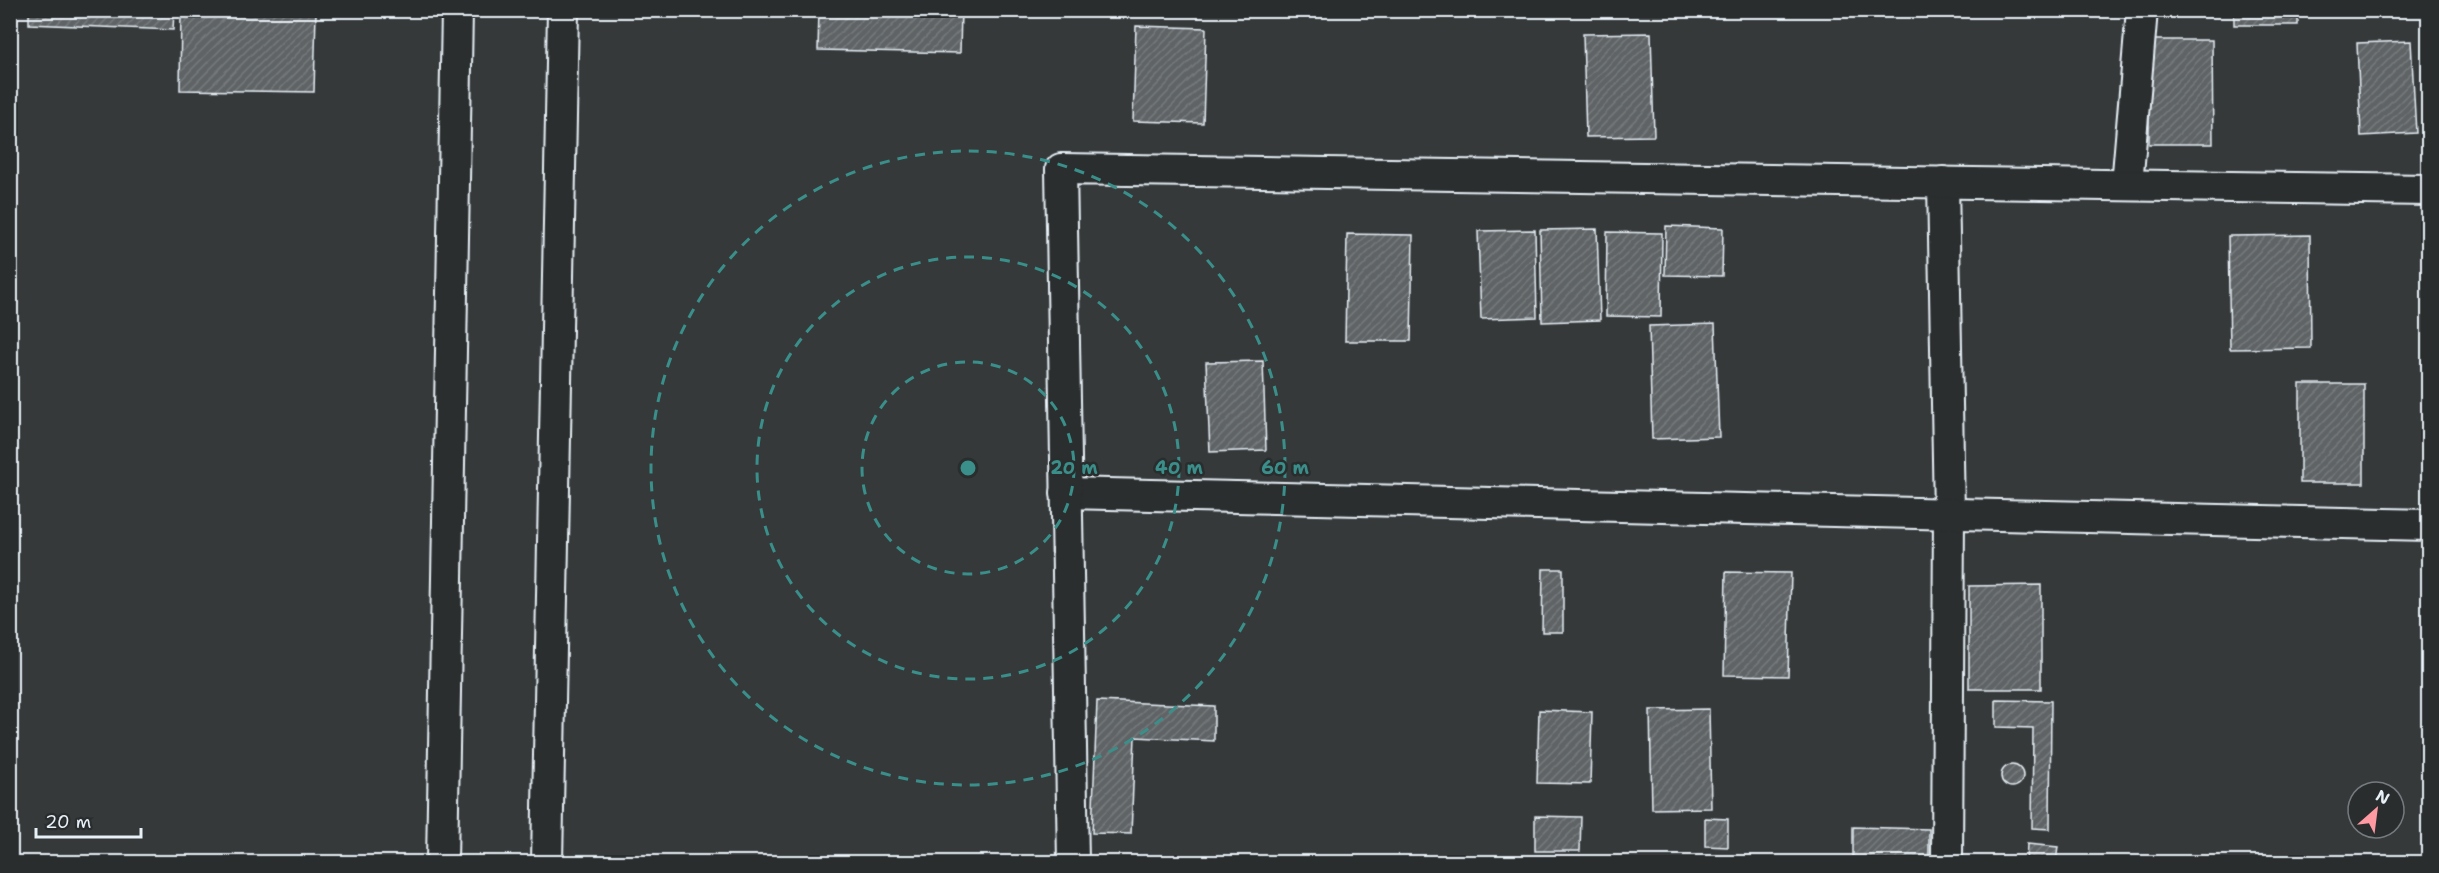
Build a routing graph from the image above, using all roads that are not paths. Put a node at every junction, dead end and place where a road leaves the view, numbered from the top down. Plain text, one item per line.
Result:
1 (458, 10) edge
2 (563, 10) edge
3 (2142, 10) edge
4 (1943, 183) junction
5 (2127, 185) junction
6 (2428, 190) edge
7 (1066, 493) junction
8 (1949, 514) junction
9 (2428, 525) edge
10 (442, 862) edge
11 (547, 862) edge
12 (1073, 862) edge
13 (1947, 862) edge

1 - 10 street
2 - 11 street
3 - 5 street
4 - 5 street
4 - 7 street
4 - 8 street
5 - 6 street
7 - 8 street
7 - 12 street
8 - 9 street
8 - 13 street

